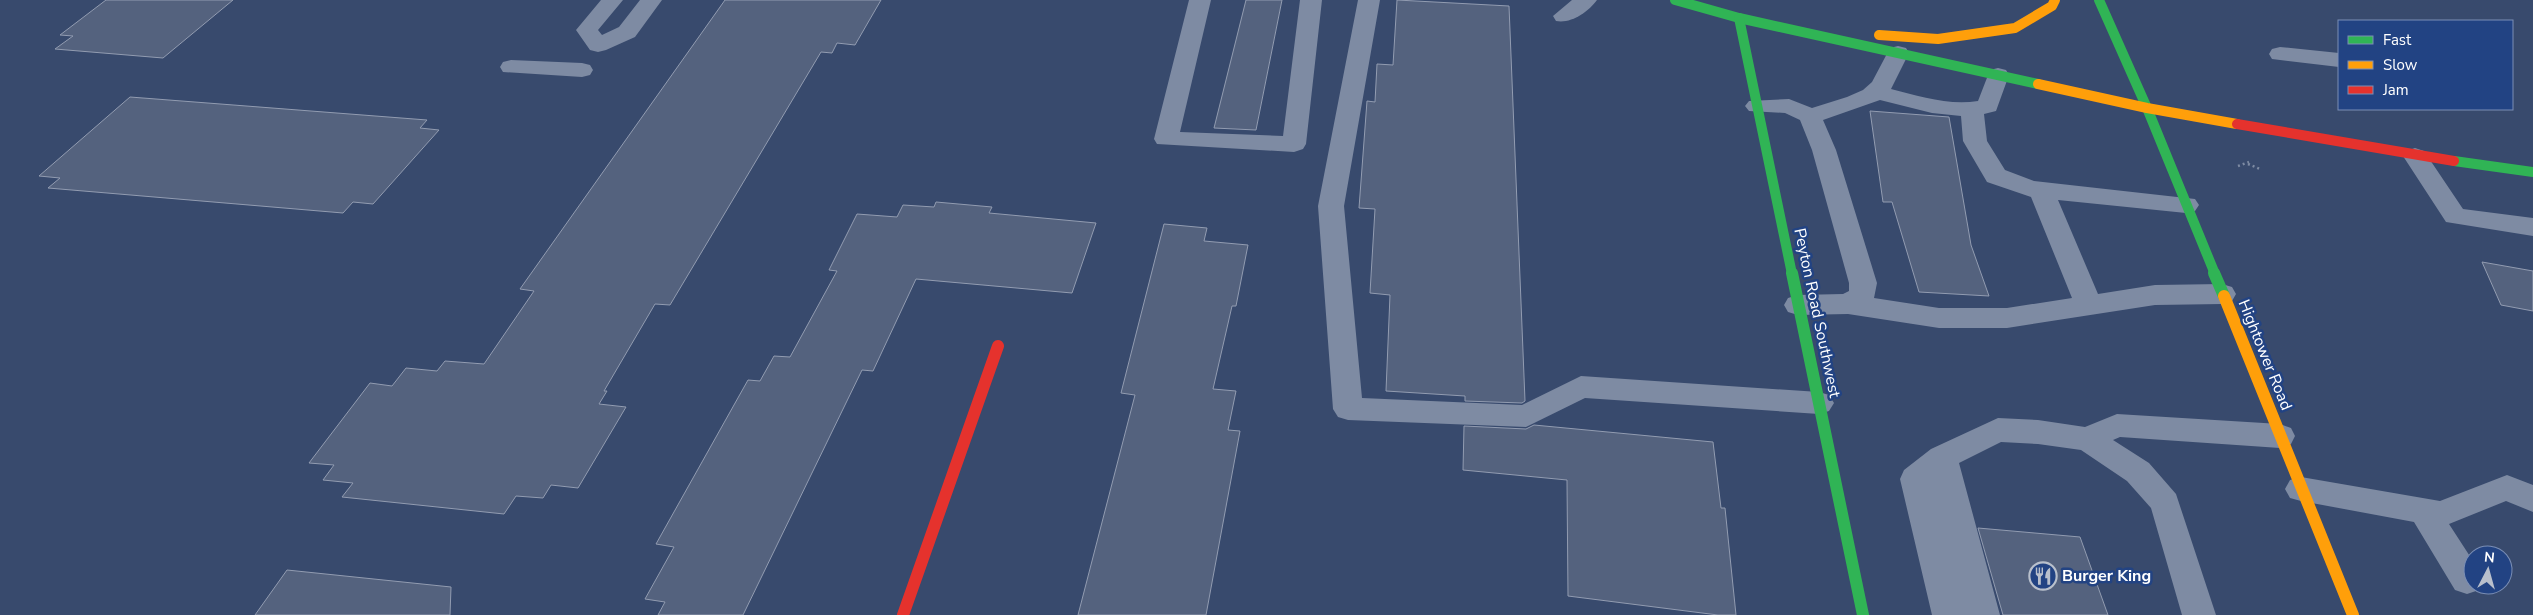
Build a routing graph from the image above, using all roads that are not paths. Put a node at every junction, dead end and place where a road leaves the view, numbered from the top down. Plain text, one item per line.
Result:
1 (612, 0) edge
2 (651, 0) edge
3 (1200, 0) edge
4 (1311, 0) edge
5 (1369, 0) edge
6 (1586, 0) edge
7 (1675, 0) edge
8 (2056, 0) edge
9 (2099, 0) edge
10 (1564, 16) dead end
11 (1739, 18) junction
12 (1785, 28) junction
13 (1898, 53) junction
14 (2280, 54) dead end
15 (2338, 60) edge
16 (512, 67) dead end
17 (582, 70) dead end
18 (1998, 75) junction
19 (1876, 92) junction
20 (1757, 106) junction
21 (2147, 108) junction
22 (1972, 110) junction
23 (1810, 116) junction
24 (2415, 156) junction
25 (2533, 172) edge
26 (2042, 190) junction
27 (2186, 205) junction
28 (2533, 227) edge
29 (2222, 294) junction
30 (1798, 304) junction
31 (1848, 304) junction
32 (2088, 304) junction
33 (998, 346) dead end
34 (1819, 403) junction
35 (2280, 436) junction
36 (2088, 439) junction
37 (1942, 457) junction
38 (2301, 489) junction
39 (2520, 493) edge
40 (2424, 511) junction
41 (2463, 574) edge
42 (903, 615) edge
43 (1863, 615) edge
44 (1949, 615) edge
45 (1983, 615) edge
46 (2199, 615) edge
47 (2353, 615) edge

1 - 2 lane
3 - 4 lane
5 - 34 lane
6 - 10 lane
7 - 11 street
8 - 12 street
9 - 21 street, Hightower Road
11 - 12 street
11 - 20 street, Peyton Road Southwest
12 - 13 street
13 - 18 street
13 - 19 lane
14 - 15 lane
16 - 17 lane
18 - 21 street
18 - 22 lane
19 - 22 lane
19 - 23 lane
20 - 23 lane
20 - 30 street, Peyton Road Southwest
21 - 24 street
21 - 27 street, Hightower Road
22 - 26 lane
23 - 31 lane
24 - 25 street
24 - 28 lane
26 - 27 lane
26 - 32 lane
27 - 29 street, Hightower Road
29 - 32 lane
29 - 35 street, Hightower Road
30 - 31 lane
30 - 34 street, Peyton Road Southwest
31 - 32 lane
33 - 42 street
34 - 43 street, Peyton Road Southwest
35 - 36 lane
35 - 38 street, Hightower Road
36 - 37 lane
36 - 46 lane
37 - 44 lane
37 - 45 lane
38 - 40 lane
38 - 47 street, Hightower Road
39 - 40 lane
40 - 41 lane

